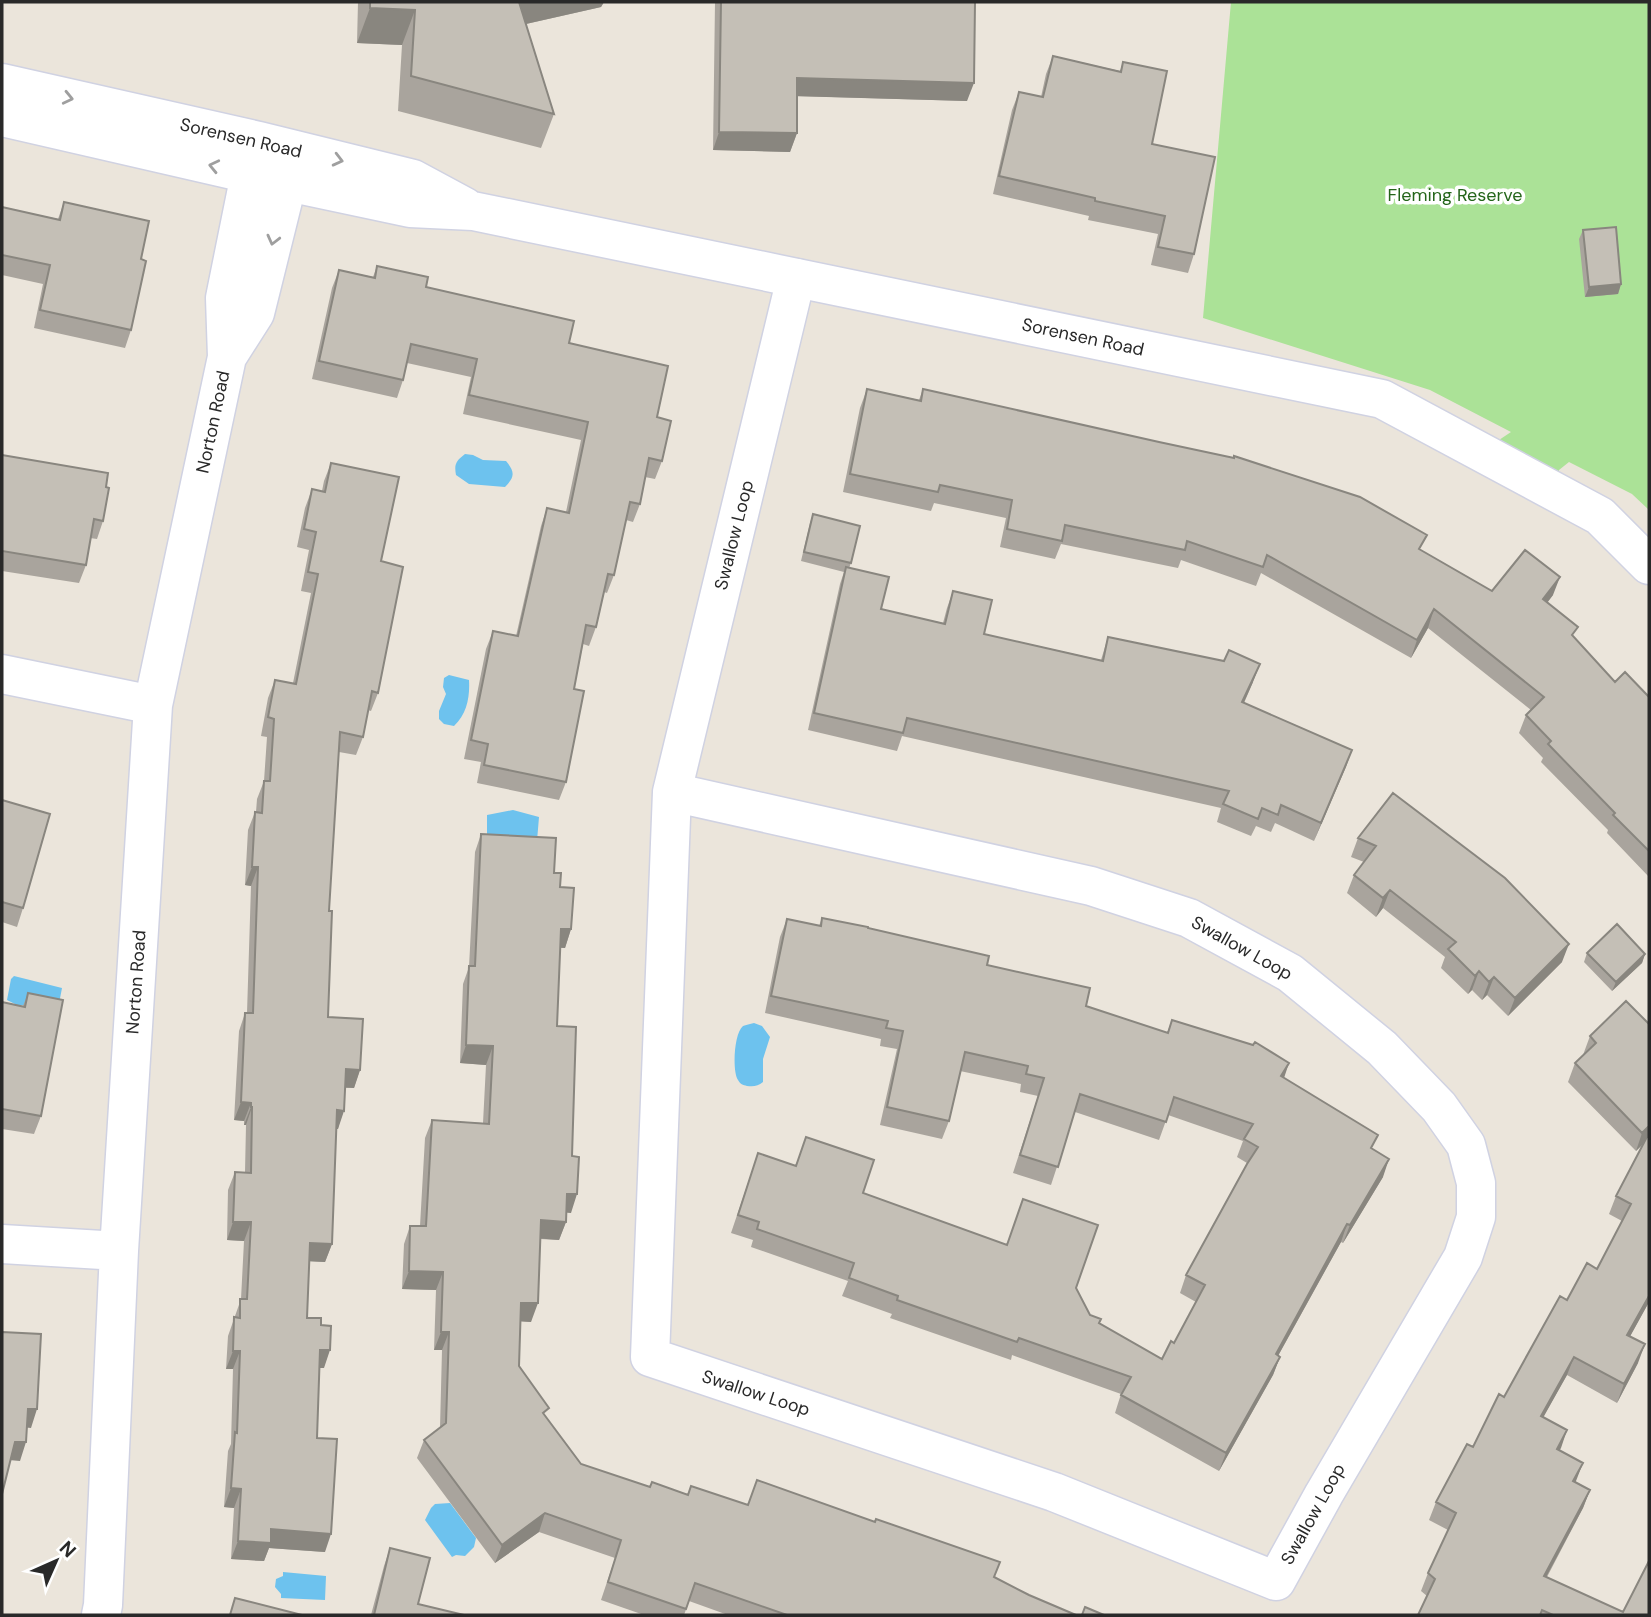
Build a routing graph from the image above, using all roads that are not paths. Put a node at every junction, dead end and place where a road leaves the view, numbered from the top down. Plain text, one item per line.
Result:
1 (2, 83) edge
2 (2, 117) edge
3 (273, 162) junction
4 (796, 278) junction
5 (1649, 565) edge
6 (2, 674) edge
7 (153, 705) junction
8 (672, 792) junction
9 (2, 1244) edge
10 (119, 1251) junction
11 (101, 1615) edge

1 -> 3 street, Sorensen Road
3 -> 2 street, Sorensen Road
3 - 4 street, Sorensen Road
3 - 7 street, Norton Road
4 - 5 street, Sorensen Road
4 - 8 street, Swallow Loop
6 - 7 street
7 - 10 street, Norton Road
8 - 8 street, Swallow Loop
9 - 10 street
10 - 11 street, Norton Road

